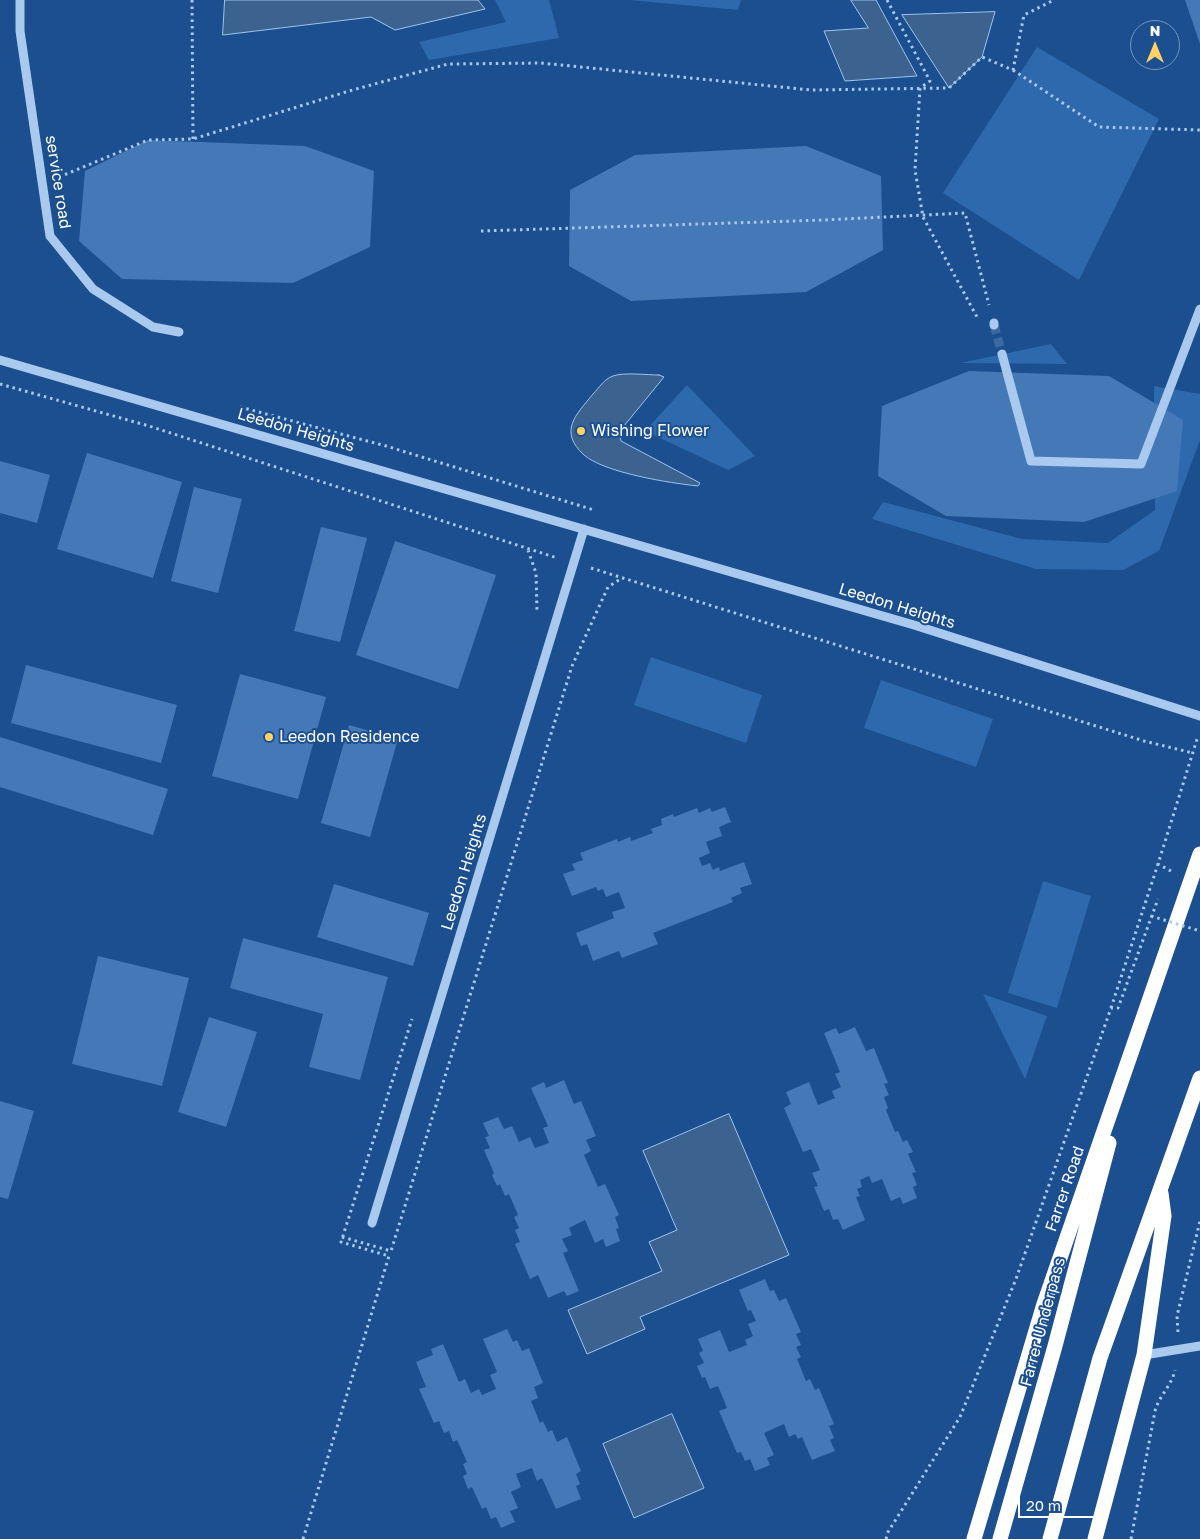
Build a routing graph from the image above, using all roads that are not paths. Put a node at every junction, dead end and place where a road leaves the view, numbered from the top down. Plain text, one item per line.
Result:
1 (20, 0) edge
2 (1200, 309) edge
3 (178, 332) dead end
4 (1002, 354) tunnel mouth
5 (0, 360) edge
6 (584, 530) junction
7 (1200, 716) edge
8 (1200, 854) edge
9 (1140, 1028) junction
10 (1200, 1078) edge
11 (1161, 1191) junction
12 (372, 1223) dead end
13 (1200, 1346) edge
14 (1144, 1355) junction
15 (974, 1539) edge
16 (1000, 1539) edge
17 (1050, 1539) edge
18 (1095, 1539) edge

1 - 3 street, service road
2 - 4 street
5 - 6 street, Leedon Heights
6 - 7 street, Leedon Heights
6 - 12 street, Leedon Heights
8 - 9 highway, Farrer Road
9 - 15 highway, Farrer Road
9 - 16 highway, Farrer Underpass
10 - 11 highway
11 - 14 highway
11 - 17 highway
13 - 14 street
14 - 18 highway

